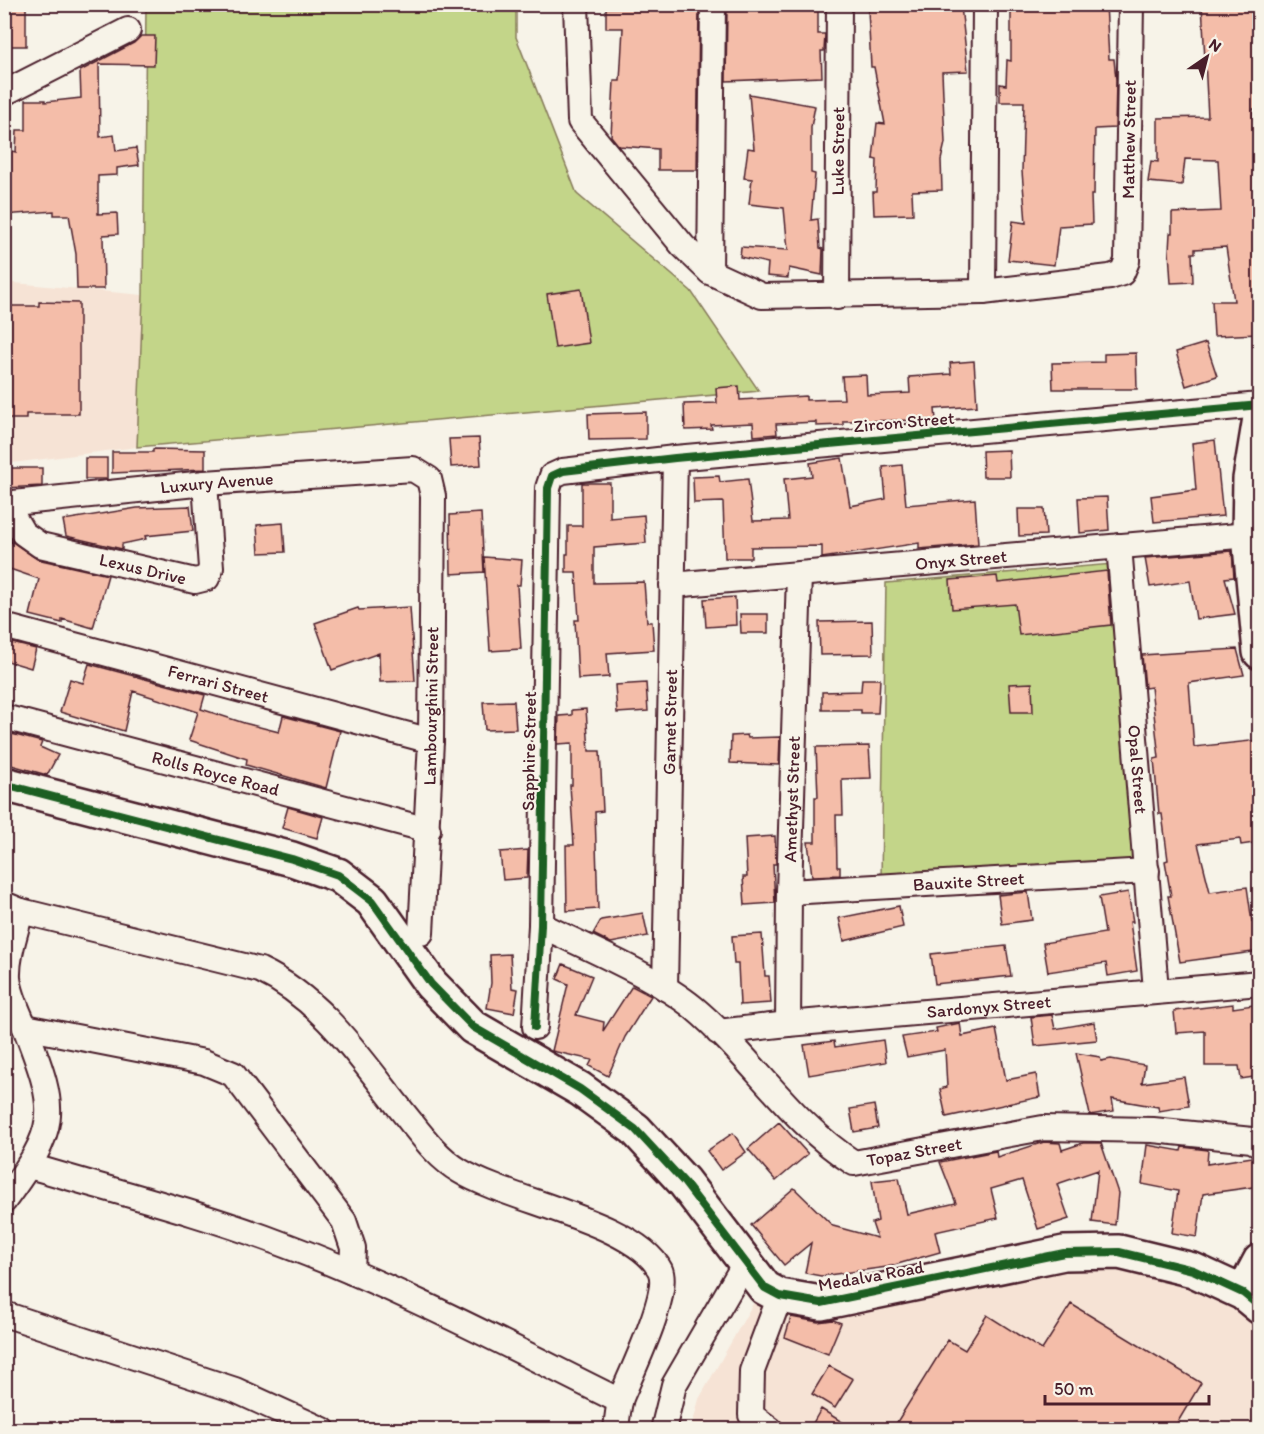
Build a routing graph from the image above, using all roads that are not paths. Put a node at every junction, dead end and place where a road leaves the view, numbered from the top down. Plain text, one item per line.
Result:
1 (576, 4) edge
2 (713, 4) edge
3 (838, 4) edge
4 (986, 4) edge
5 (1131, 4) edge
6 (128, 30) dead end
7 (4, 93) edge
8 (710, 272) junction
9 (983, 292) junction
10 (837, 297) junction
11 (1260, 405) edge
12 (1260, 418) edge
13 (675, 458) junction
14 (552, 476) joint
15 (429, 479) joint
16 (205, 483) junction
17 (5, 504) edge
18 (1249, 535) junction
19 (1119, 546) junction
20 (799, 575) junction
21 (672, 585) junction
22 (4, 626) edge
23 (1260, 652) edge
24 (4, 717) edge
25 (431, 741) junction
26 (4, 784) edge
27 (428, 830) junction
28 (1147, 871) junction
29 (789, 892) junction
30 (13, 907) edge
31 (541, 925) junction
32 (421, 933) dead end
33 (1260, 983) edge
34 (665, 988) junction
35 (1156, 990) junction
36 (789, 1023) junction
37 (25, 1027) junction
38 (535, 1027) dead end
39 (718, 1032) junction
40 (1260, 1145) edge
41 (30, 1166) junction
42 (4, 1201) edge
43 (1260, 1261) edge
44 (745, 1263) junction
45 (352, 1272) junction
46 (780, 1296) junction
47 (1251, 1300) edge
48 (4, 1314) edge
49 (620, 1401) junction
50 (323, 1430) edge
51 (616, 1430) edge
52 (663, 1430) edge
53 (771, 1430) edge

1 - 8 street
2 - 8 street
3 - 10 street, Luke Street
4 - 9 street
5 - 9 street, Matthew Street
6 - 7 street
8 - 10 street
9 - 10 street
11 - 13 street, Zircon Street
12 - 18 street
13 - 14 street, Zircon Street
13 - 21 street, Garnet Street
14 - 31 street, Sapphire Street
15 - 16 street, Luxury Avenue
15 - 25 street, Lambourghini Street
16 - 17 street, Luxury Avenue
16 - 17 street, Lexus Drive
18 - 19 street, Onyx Street
18 - 23 street
19 - 20 street, Onyx Street
19 - 28 street, Opal Street
20 - 21 street, Onyx Street
20 - 29 street, Amethyst Street
21 - 34 street, Garnet Street
22 - 25 street, Ferrari Street
24 - 27 street, Rolls Royce Road
25 - 27 street, Lambourghini Street
26 - 44 street, Medalva Road
27 - 32 street, Lambourghini Street
28 - 29 street, Bauxite Street
28 - 35 street, Opal Street
29 - 36 street, Amethyst Street
30 - 37 street
30 - 49 street
31 - 34 street, Topaz Street
31 - 38 street, Sapphire Street
33 - 35 street, Sardonyx Street
34 - 39 street, Topaz Street
35 - 36 street, Sardonyx Street
36 - 39 street, Sardonyx Street
37 - 41 street
37 - 45 street
39 - 40 street, Topaz Street
41 - 42 street
41 - 45 street
43 - 47 street
44 - 46 street, Medalva Road
44 - 52 street
45 - 49 street
46 - 47 street, Medalva Road
46 - 53 street
48 - 50 street
49 - 51 street

